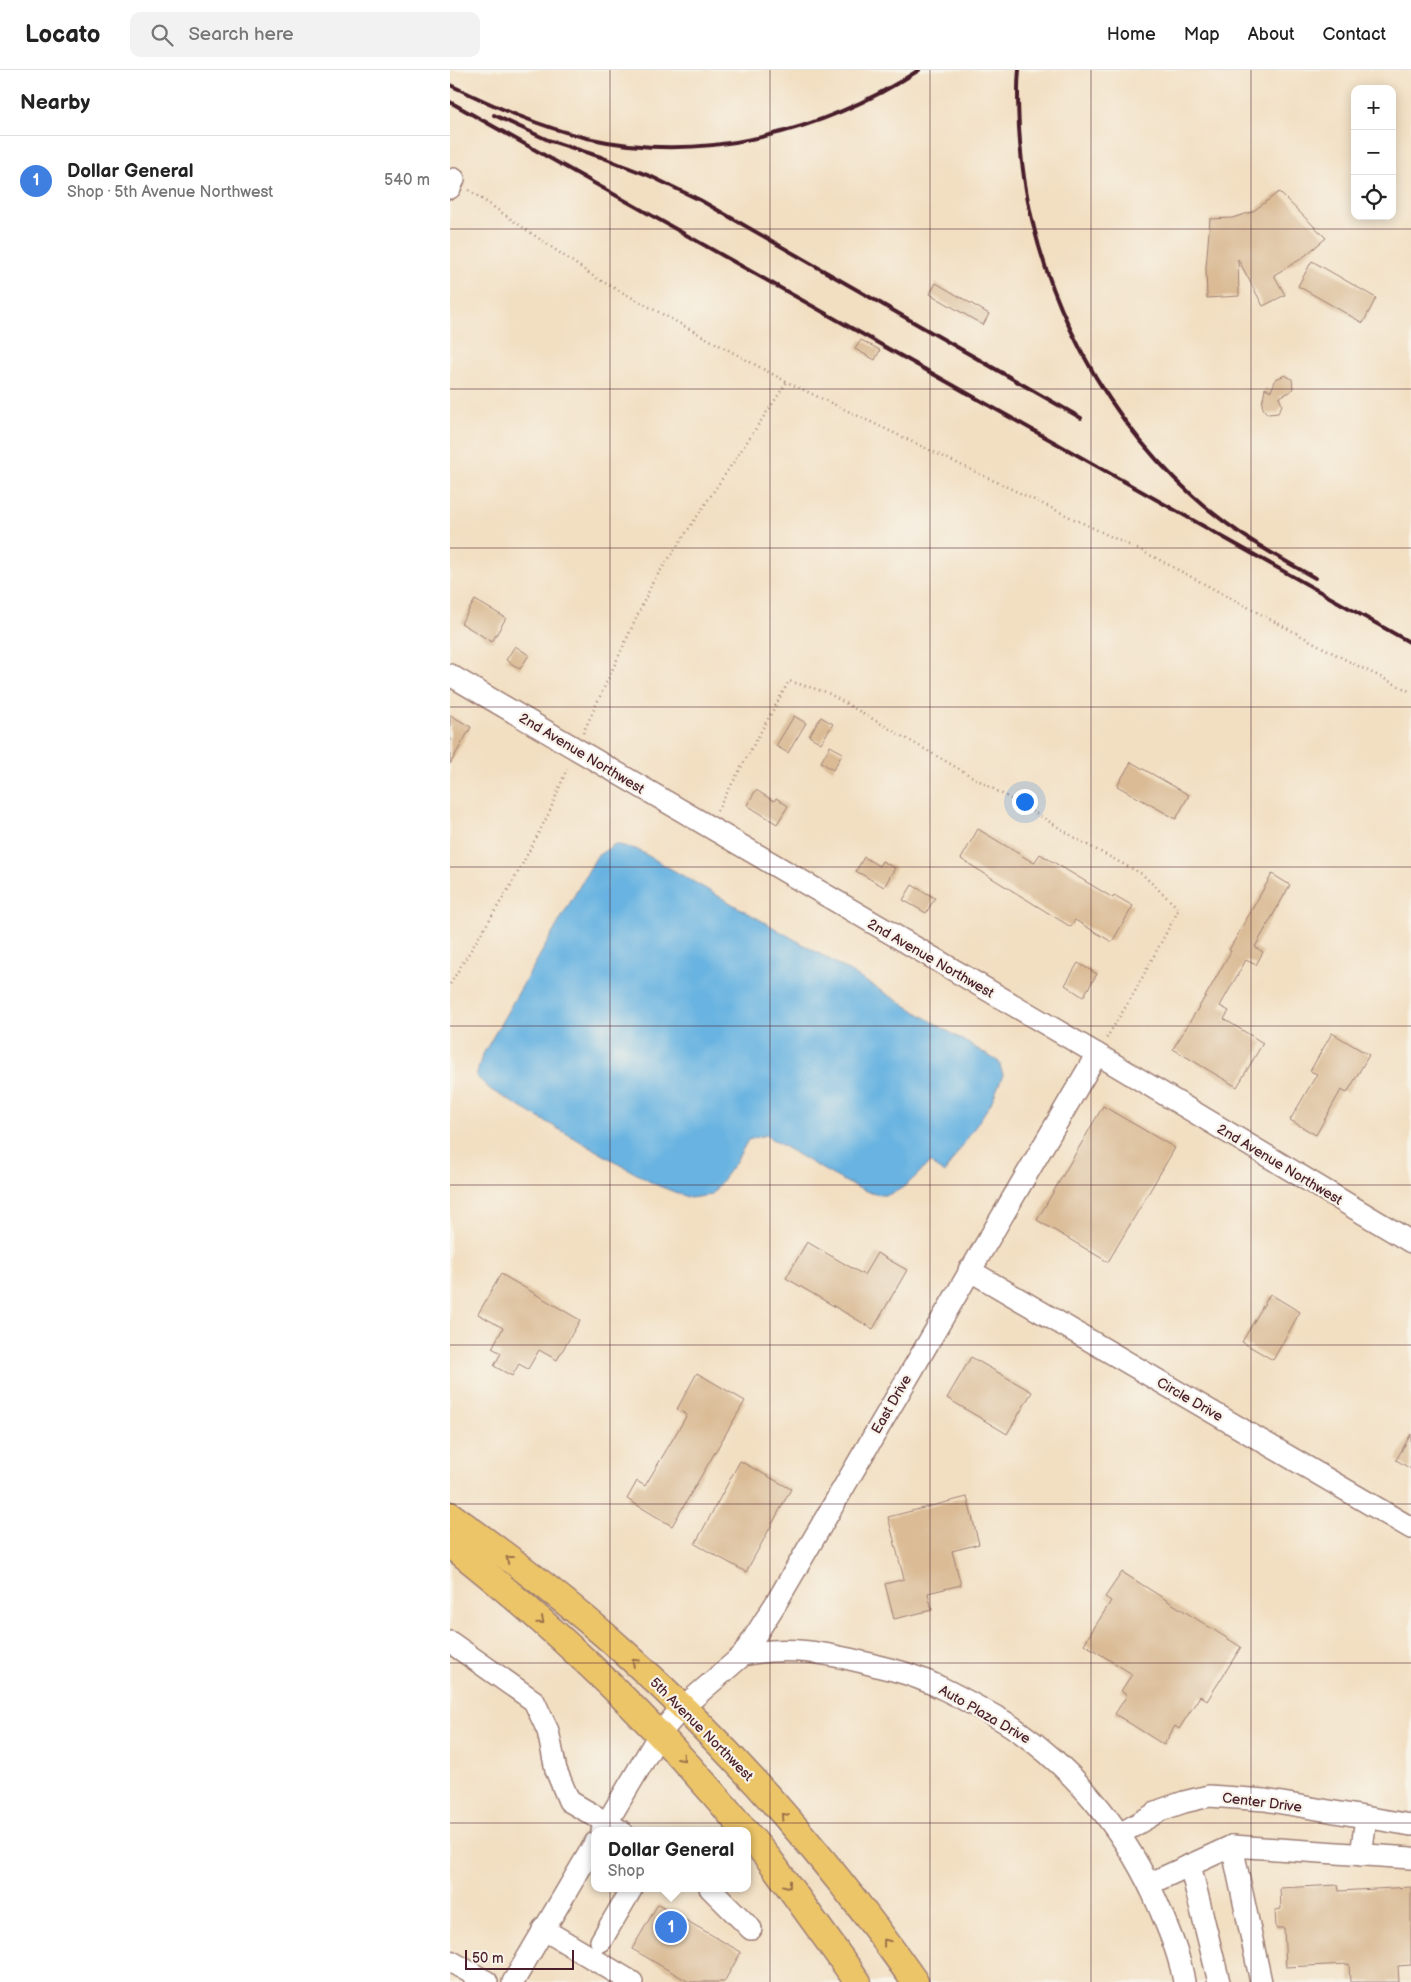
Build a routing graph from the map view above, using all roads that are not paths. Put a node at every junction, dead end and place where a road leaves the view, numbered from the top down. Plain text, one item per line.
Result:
1 (450, 675) edge
2 (1096, 1054) junction
3 (1411, 1242) edge
4 (969, 1270) junction
5 (450, 1515) edge
6 (1411, 1528) edge
7 (450, 1544) edge
8 (450, 1642) edge
9 (744, 1655) junction
10 (683, 1707) junction
11 (660, 1733) junction
12 (1366, 1818) junction
13 (1411, 1825) edge
14 (608, 1827) edge
15 (611, 1827) edge
16 (742, 1827) edge
17 (1120, 1834) junction
18 (751, 1838) edge
19 (1232, 1846) junction
20 (591, 1850) edge
21 (1361, 1855) junction
22 (1411, 1858) edge
23 (1190, 1865) junction
24 (1149, 1884) junction
25 (630, 1892) edge
26 (714, 1892) edge
27 (543, 1930) junction
28 (751, 1930) dead end
29 (601, 1941) dead end
30 (450, 1961) edge
31 (487, 1982) edge
32 (513, 1982) edge
33 (632, 1982) edge
34 (858, 1982) edge
35 (915, 1982) edge
36 (1184, 1982) edge
37 (1219, 1982) edge
38 (1261, 1982) edge

1 - 2 street, 2nd Avenue Northwest
2 - 3 street, 2nd Avenue Northwest
2 - 4 street, East Drive
4 - 6 street, Circle Drive
4 - 9 street, East Drive
10 -> 5 main road, 5th Avenue Northwest
7 -> 11 main road
8 - 14 street
9 - 10 street, East Drive
9 - 17 street, Auto Plaza Drive
10 - 11 street, East Drive
35 -> 10 main road, 5th Avenue Northwest
11 - 15 street, East Drive
11 -> 16 main road
12 - 13 street, Center Drive
12 - 17 street, Center Drive
12 - 21 street
17 - 24 street, Auto Plaza Drive
18 -> 34 main road
19 - 21 street
19 - 23 street
19 - 38 street
20 - 27 street
21 - 22 street
23 - 24 street
23 - 37 street
24 - 36 street, Auto Plaza Drive
25 - 29 street
26 - 28 street
27 - 32 street
27 - 33 street
30 - 31 street

